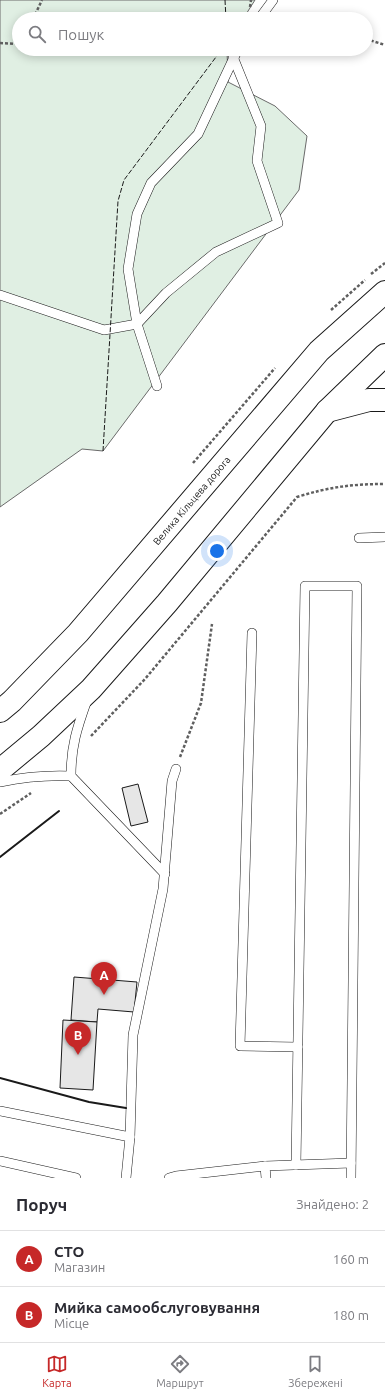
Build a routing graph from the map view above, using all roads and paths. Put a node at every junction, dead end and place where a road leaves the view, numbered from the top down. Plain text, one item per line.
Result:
1 (42, 0) edge
2 (273, 0) edge
3 (36, 12) edge
4 (264, 12) edge
5 (373, 41) edge
6 (0, 43) edge
7 (12, 44) edge
8 (385, 45) edge
9 (233, 58) joint
10 (385, 292) edge
11 (0, 295) edge
12 (137, 324) junction
13 (385, 355) edge
14 (157, 386) dead end
15 (385, 400) edge
16 (327, 411) junction
17 (385, 484) edge
18 (385, 537) edge
19 (359, 538) dead end
20 (212, 624) dead end
21 (252, 633) dead end
22 (91, 689) junction
23 (0, 710) edge
24 (71, 757) junction
25 (176, 769) joint
26 (0, 770) edge
27 (52, 775) junction
28 (71, 776) junction
29 (0, 782) edge
30 (0, 814) edge
31 (165, 874) junction
32 (298, 1047) junction
33 (0, 1111) edge
34 (130, 1137) junction
35 (0, 1161) edge
36 (351, 1163) junction
37 (296, 1165) junction
38 (265, 1166) junction
39 (174, 1177) edge
40 (76, 1178) edge
41 (126, 1178) edge
42 (266, 1178) edge
43 (351, 1178) edge

1 - 3 path
2 - 4 lane
5 - 8 path
6 - 7 path
9 - 12 lane
9 - 12 lane
10 - 23 main road, Велика Кільцева дорога
11 - 12 lane
12 - 14 lane
13 - 16 main road
15 - 16 main road
16 - 22 main road
17 - 24 path
18 - 19 lane
20 - 25 path
21 - 32 lane
22 - 24 lane
22 - 26 main road
24 - 28 lane
25 - 31 lane
27 - 28 lane
27 - 29 lane
27 - 30 path
28 - 31 lane
31 - 34 lane
32 - 36 lane
32 - 37 lane
33 - 34 lane
34 - 41 lane
35 - 40 lane
36 - 37 lane
36 - 43 lane
37 - 38 lane
38 - 39 lane
38 - 42 lane

